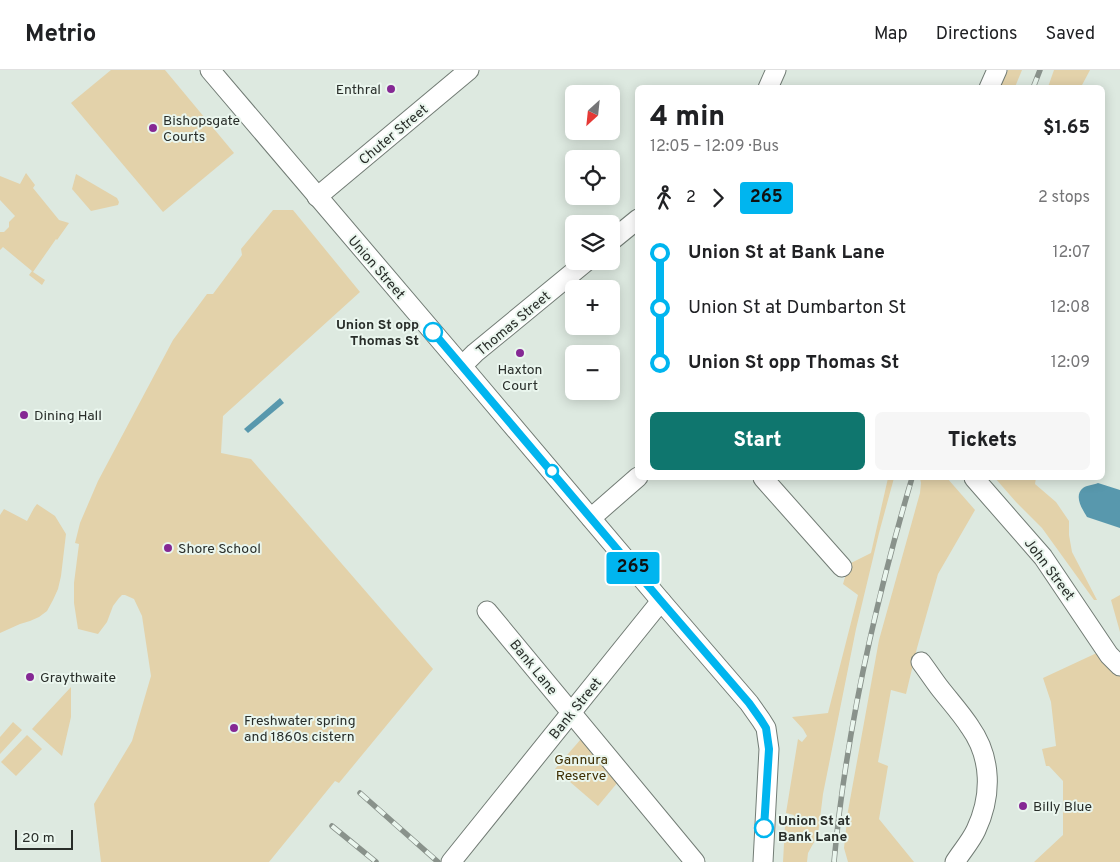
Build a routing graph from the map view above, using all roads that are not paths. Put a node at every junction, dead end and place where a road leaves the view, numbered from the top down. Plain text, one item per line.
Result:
1 (210, 70) edge
2 (469, 70) edge
3 (776, 70) edge
4 (997, 70) edge
5 (769, 85) edge
6 (990, 85) edge
7 (317, 197) junction
8 (635, 221) edge
9 (620, 234) edge
10 (576, 270) edge
11 (462, 366) junction
12 (635, 480) edge
13 (765, 480) edge
14 (976, 480) edge
15 (591, 518) junction
16 (842, 567) dead end
17 (661, 601) junction
18 (487, 610) dead end
19 (921, 662) dead end
20 (1120, 666) edge
21 (572, 713) junction
22 (453, 860) edge
23 (695, 862) edge
24 (764, 862) edge
25 (955, 862) edge

1 - 7 street, Union Street
2 - 7 street, Chuter Street
3 - 5 street
4 - 6 street
7 - 11 street, Union Street
8 - 9 street
10 - 11 street, Thomas Street
11 - 15 street, Union Street
12 - 15 street
13 - 16 street
14 - 20 street, John Street
15 - 17 street, Union Street
17 - 21 street, Bank Street
17 - 24 street, Union Street
18 - 21 street, Bank Lane
19 - 25 street
21 - 22 street, Bank Street
21 - 23 street, Bank Lane

